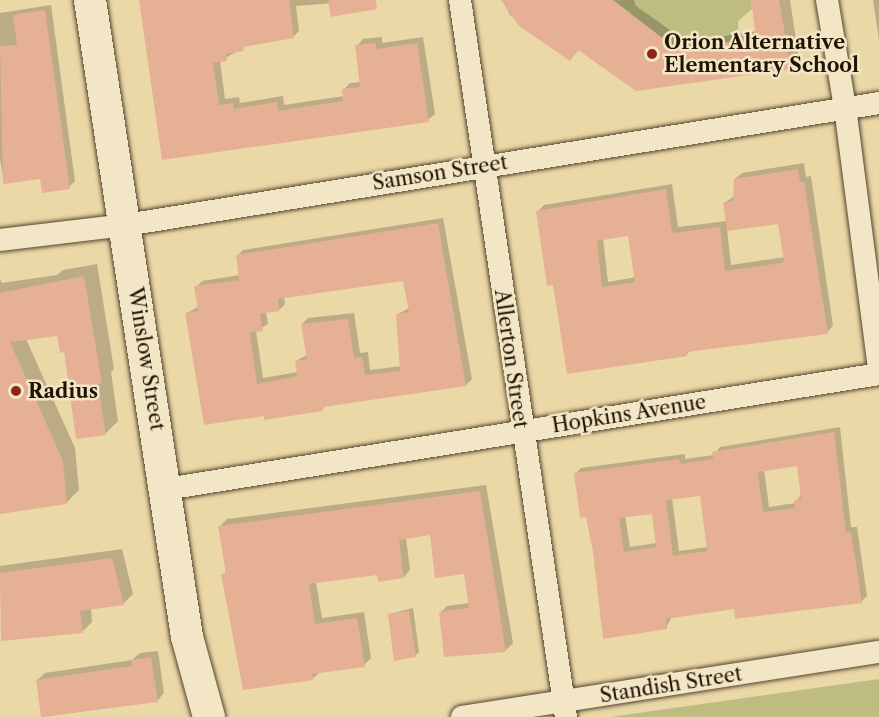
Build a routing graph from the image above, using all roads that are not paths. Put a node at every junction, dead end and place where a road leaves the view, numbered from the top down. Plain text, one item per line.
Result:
1 (90, 0) edge
2 (460, 0) edge
3 (827, 0) edge
4 (879, 103) edge
5 (846, 107) junction
6 (483, 165) junction
7 (126, 225) junction
8 (0, 240) edge
9 (879, 372) edge
10 (521, 431) junction
11 (166, 489) junction
12 (879, 652) edge
13 (565, 710) edge
14 (209, 717) edge
15 (462, 717) edge

1 - 7 street, Winslow Street
2 - 6 street, Allerton Street
3 - 5 street
4 - 5 street, Samson Street
5 - 6 street, Samson Street
5 - 9 street
6 - 7 street, Samson Street
6 - 10 street, Allerton Street
7 - 8 street, Samson Street
7 - 11 street, Winslow Street
9 - 10 street, Hopkins Avenue
10 - 11 street, Hopkins Avenue
10 - 13 street, Allerton Street
11 - 14 street, Winslow Street
12 - 13 street, Standish Street
13 - 15 street, Standish Street

